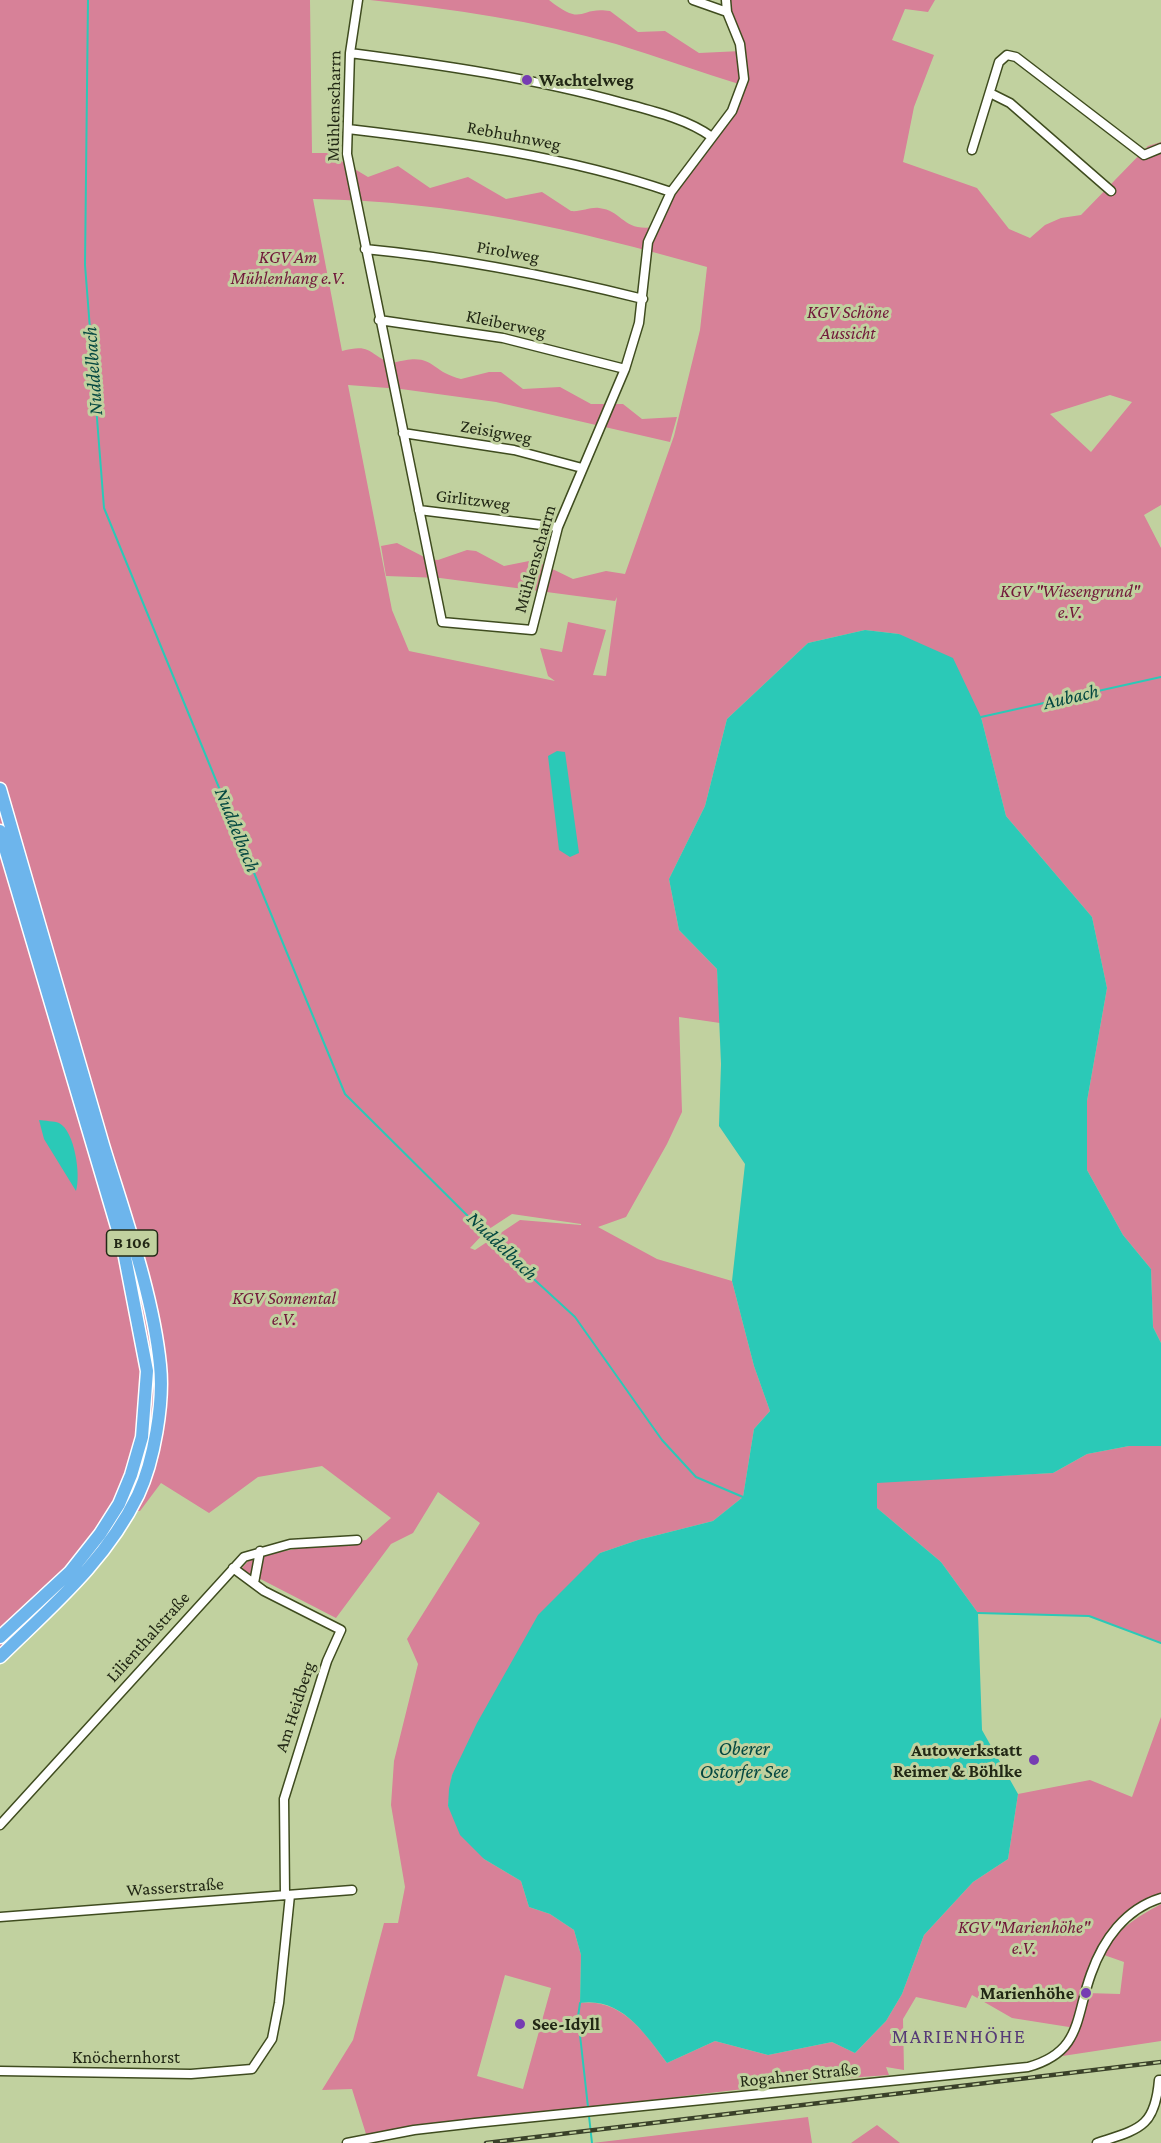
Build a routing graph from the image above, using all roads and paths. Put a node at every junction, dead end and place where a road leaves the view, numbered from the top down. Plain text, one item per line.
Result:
1 (357, 0) edge
2 (693, 0) edge
3 (726, 0) edge
4 (727, 12) junction
5 (350, 53) junction
6 (990, 93) junction
7 (348, 129) junction
8 (712, 137) junction
9 (1161, 148) edge
10 (972, 150) dead end
11 (1111, 191) dead end
12 (671, 192) junction
13 (365, 249) junction
14 (643, 299) junction
15 (380, 320) junction
16 (625, 369) junction
17 (403, 433) junction
18 (582, 468) junction
19 (419, 510) junction
20 (558, 527) junction
21 (0, 789) edge
22 (0, 831) edge
23 (357, 1540) dead end
24 (260, 1551) junction
25 (233, 1568) junction
26 (254, 1583) junction
27 (0, 1637) edge
28 (0, 1657) edge
29 (0, 1825) edge
30 (352, 1890) dead end
31 (288, 1895) junction
32 (1161, 1898) edge
33 (0, 1917) edge
34 (252, 2068) joint
35 (0, 2071) edge
36 (1161, 2080) edge
37 (346, 2143) edge
38 (1097, 2143) edge

1 - 5 street, Mühlenscharrn
2 - 4 street
3 - 4 street, Mühlenscharrn
4 - 8 street, Mühlenscharrn
5 - 7 street, Mühlenscharrn
5 - 8 street
6 - 9 street
6 - 10 street
6 - 11 street
7 - 12 street, Rebhuhnweg
7 - 13 street, Mühlenscharrn
8 - 12 street, Mühlenscharrn
12 - 14 street, Mühlenscharrn
13 - 14 street, Pirolweg
13 - 15 street, Mühlenscharrn
14 - 16 street, Mühlenscharrn
15 - 16 street, Kleiberweg
15 - 17 street, Mühlenscharrn
16 - 18 street, Mühlenscharrn
17 - 18 street, Zeisigweg
17 - 19 street, Mühlenscharrn
18 - 20 street, Mühlenscharrn
19 - 20 street, Girlitzweg
19 - 20 street, Mühlenscharrn
21 - 28 highway, B 106
22 - 27 highway, B 106
23 - 24 street, Lilienthalstraße
24 - 25 street, Lilienthalstraße
24 - 26 street
25 - 26 street, Am Heidberg
25 - 29 street, Lilienthalstraße
26 - 31 street, Am Heidberg
30 - 31 street, Wasserstraße
31 - 33 street, Wasserstraße
31 - 34 street, Am Heidberg
32 - 37 street, Rogahner Straße
34 - 35 street, Knöchernhorst
36 - 38 street

